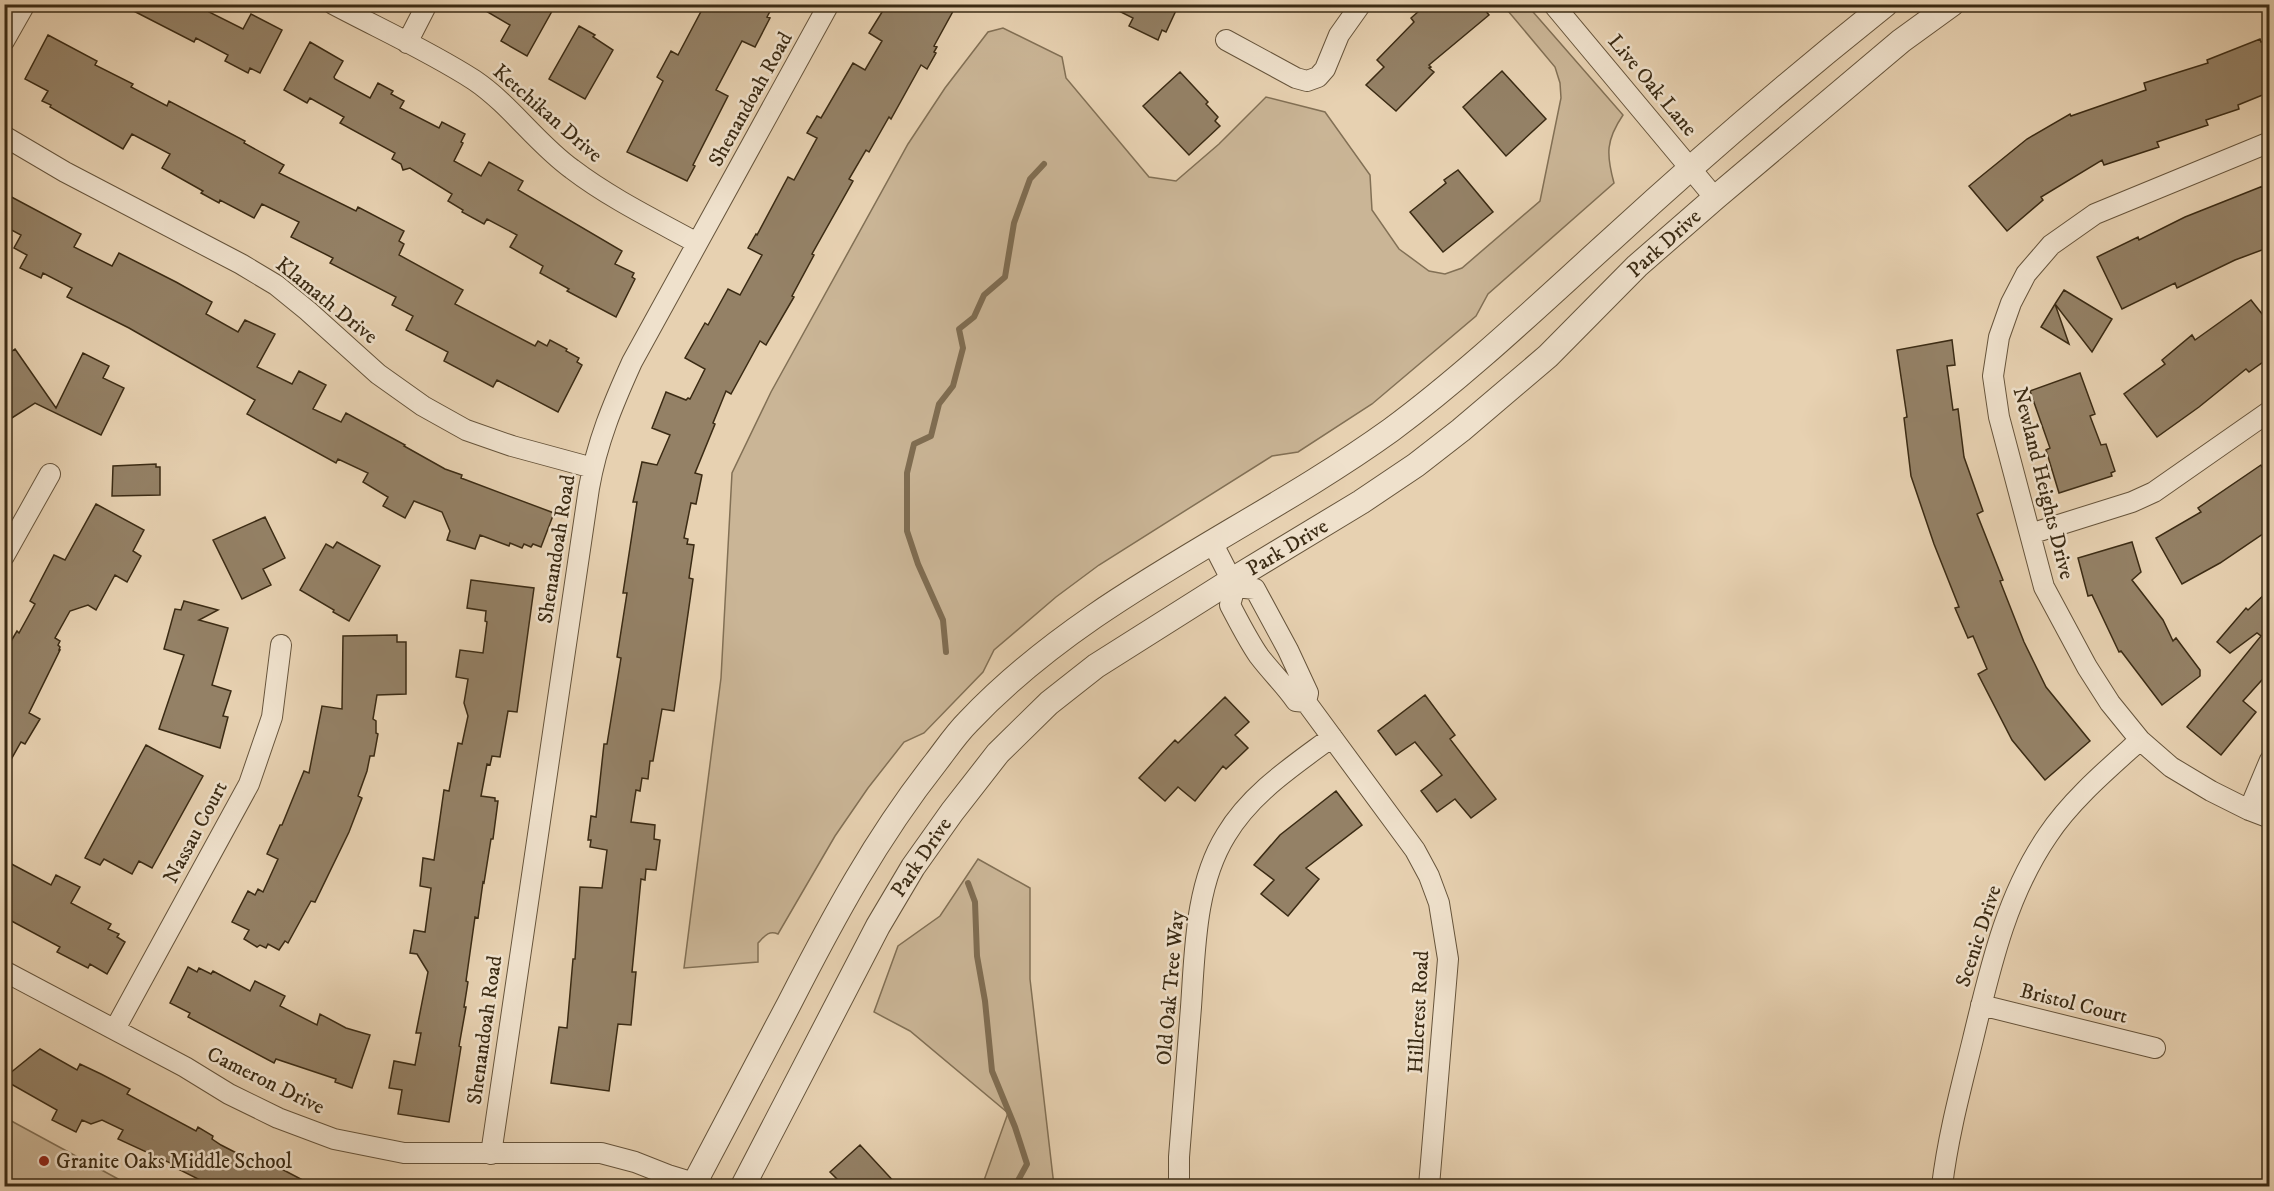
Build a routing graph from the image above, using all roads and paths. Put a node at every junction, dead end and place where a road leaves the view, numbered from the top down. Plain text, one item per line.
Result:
1 (25, 4) edge
2 (333, 4) edge
3 (427, 4) edge
4 (829, 4) edge
5 (1361, 4) edge
6 (1553, 4) edge
7 (1886, 4) edge
8 (1952, 4) edge
9 (1226, 40) dead end
10 (4, 41) edge
11 (408, 43) junction
12 (4, 136) edge
13 (2270, 142) edge
14 (1692, 169) junction
15 (1715, 198) junction
16 (698, 243) junction
17 (2270, 411) edge
18 (592, 468) junction
19 (50, 474) dead end
20 (2030, 534) junction
21 (1212, 542) junction
22 (4, 556) edge
23 (1234, 583) junction
24 (281, 645) dead end
25 (1289, 651) junction
26 (1267, 664) junction
27 (1306, 702) junction
28 (1332, 737) junction
29 (2140, 740) junction
30 (2270, 760) edge
31 (2248, 810) junction
32 (2270, 818) edge
33 (4, 971) edge
34 (1982, 1005) junction
35 (115, 1029) junction
36 (2155, 1048) dead end
37 (491, 1154) junction
38 (698, 1185) edge
39 (743, 1186) edge
40 (1179, 1186) edge
41 (1429, 1186) edge
42 (1942, 1186) edge

1 - 10 street
2 - 11 street, Ketchikan Drive
3 - 11 street
4 - 16 street, Shenandoah Road
5 - 9 street
6 - 14 street, Live Oak Lane
7 - 14 street, Park Drive
8 - 15 street, Park Drive
11 - 16 street, Ketchikan Drive
12 - 18 street, Klamath Drive
13 - 20 street, Newland Heights Drive
14 - 15 street, Live Oak Lane
14 - 21 street, Park Drive
15 - 23 street, Park Drive
16 - 18 street, Shenandoah Road
17 - 20 street
18 - 37 street, Shenandoah Road
19 - 22 street
20 - 29 street, Newland Heights Drive
21 - 23 street
21 - 38 street, Park Drive
23 - 25 street, Hillcrest Road
23 - 26 street, Hillcrest Road
23 - 39 street, Park Drive
24 - 35 street, Nassau Court
25 - 26 street
25 - 27 street, Hillcrest Road
26 - 27 street, Hillcrest Road
27 - 28 street, Hillcrest Road
28 - 40 street, Old Oak Tree Way
28 - 41 street, Hillcrest Road
29 - 31 street, Newland Heights Drive
29 - 34 street, Scenic Drive
30 - 31 street
31 - 32 street, Newland Heights Drive
33 - 35 street, Cameron Drive
34 - 36 street, Bristol Court
34 - 42 street, Scenic Drive
35 - 37 street, Cameron Drive
37 - 38 street, Cameron Drive

